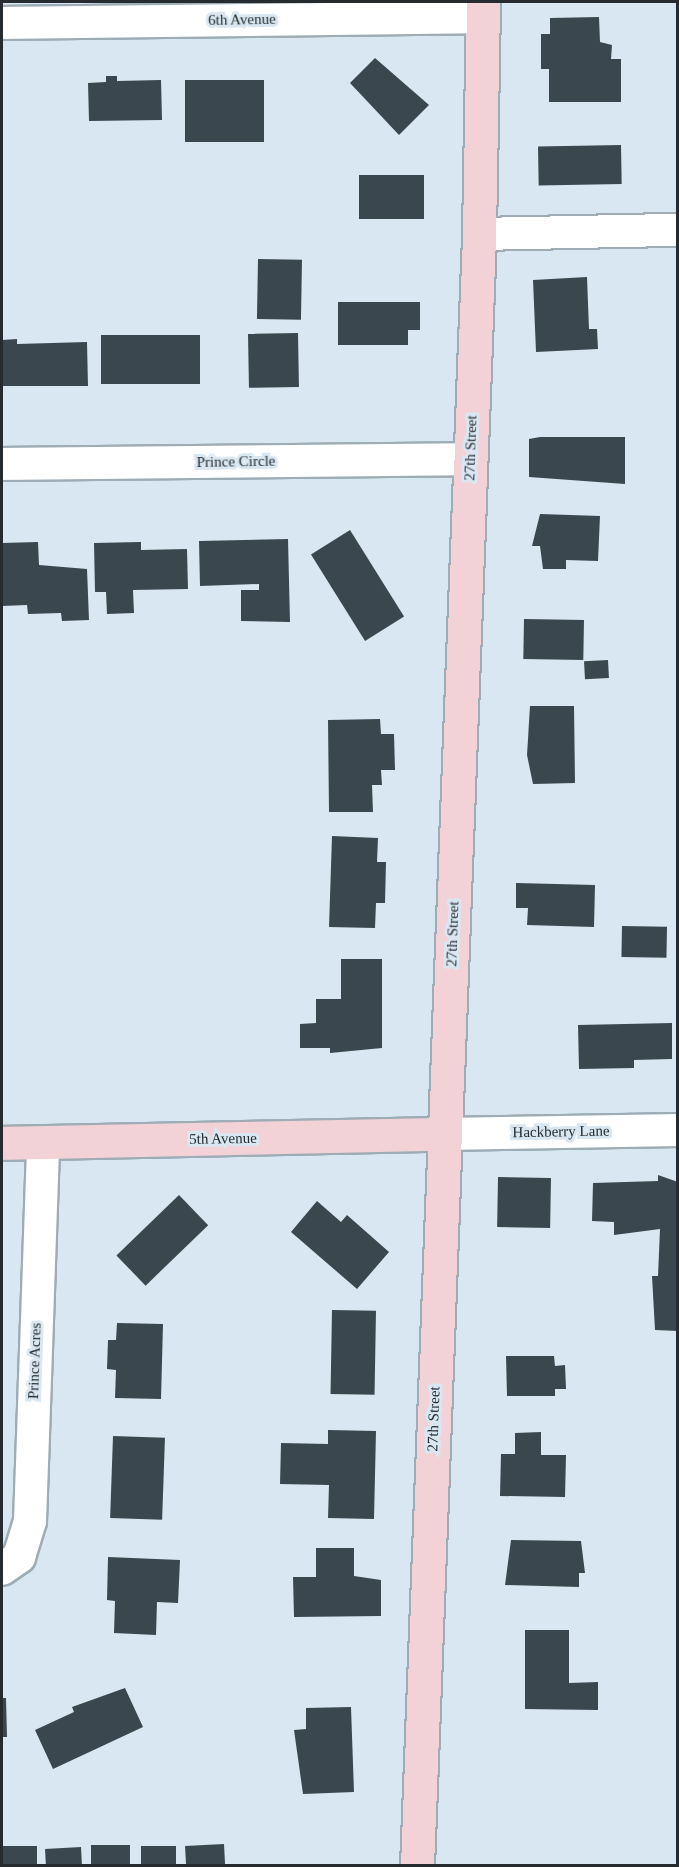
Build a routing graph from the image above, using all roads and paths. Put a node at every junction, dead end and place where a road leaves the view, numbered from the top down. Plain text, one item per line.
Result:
1 (483, 9) edge
2 (2, 23) edge
3 (678, 230) edge
4 (479, 234) junction
5 (471, 459) junction
6 (2, 464) edge
7 (678, 1130) edge
8 (445, 1134) junction
9 (2, 1143) edge
10 (43, 1143) junction
11 (2, 1569) edge
12 (417, 1866) edge

1 - 2 street, 6th Avenue
1 - 4 street, 27th Street
3 - 4 street
4 - 5 street, 27th Street
5 - 6 street, Prince Circle
5 - 8 street, 27th Street
7 - 8 street, Hackberry Lane
8 - 10 street, 5th Avenue
8 - 12 street, 27th Street
9 - 10 street, 5th Avenue
10 - 11 street, Prince Acres

